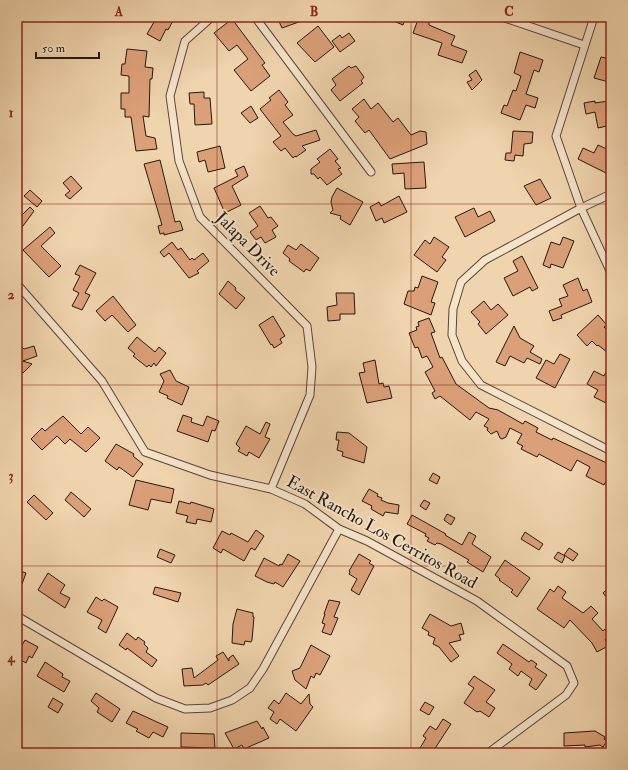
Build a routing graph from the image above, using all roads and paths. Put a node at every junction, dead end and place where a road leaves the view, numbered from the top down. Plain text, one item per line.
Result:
1 (212, 17) edge
2 (255, 17) edge
3 (502, 17) edge
4 (594, 17) edge
5 (584, 45) junction
6 (371, 172) dead end
7 (611, 194) edge
8 (581, 208) junction
9 (611, 273) edge
10 (17, 284) edge
11 (611, 451) edge
12 (271, 489) junction
13 (339, 529) junction
14 (17, 616) edge
15 (488, 753) edge

1 - 12 street, Jalapa Drive
2 - 6 street
3 - 5 street
4 - 5 street
5 - 8 street
7 - 8 street
8 - 9 street
8 - 11 street
10 - 12 street, East Rancho Los Cerritos Road
12 - 13 street, East Rancho Los Cerritos Road
13 - 14 street
13 - 15 street, East Rancho Los Cerritos Road

